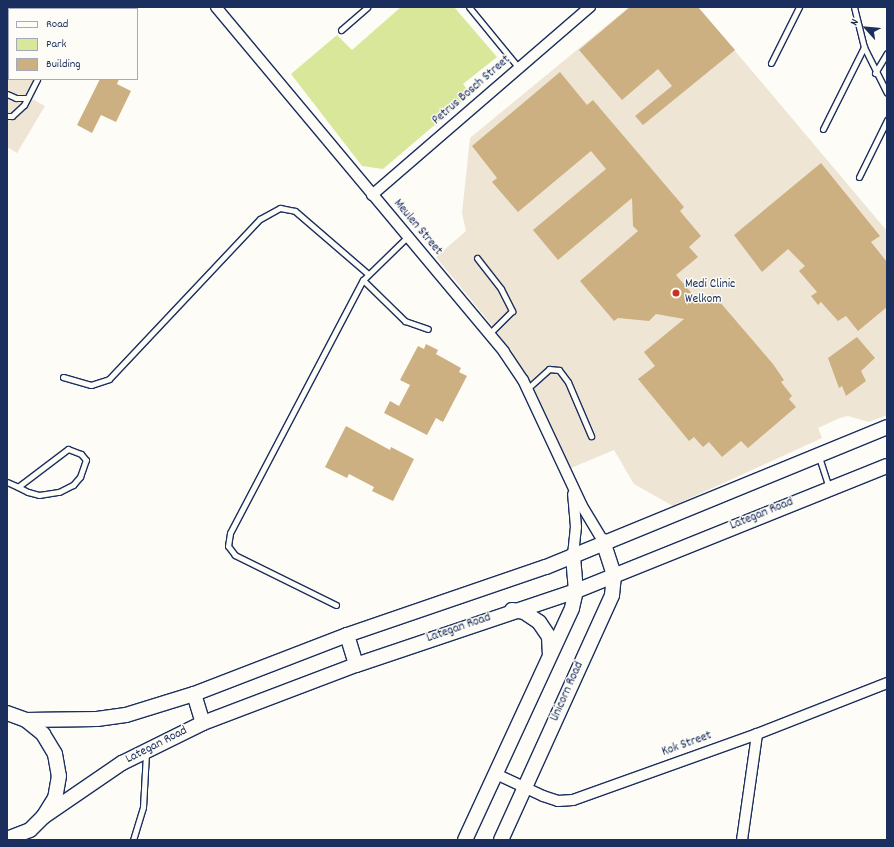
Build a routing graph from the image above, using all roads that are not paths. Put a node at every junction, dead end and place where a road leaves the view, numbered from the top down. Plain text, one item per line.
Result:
1 (216, 7) edge
2 (367, 7) edge
3 (469, 7) edge
4 (590, 7) edge
5 (799, 7) edge
6 (854, 7) edge
7 (341, 30) dead end
8 (864, 47) junction
9 (887, 52) edge
10 (771, 62) dead end
11 (519, 68) junction
12 (875, 73) junction
13 (36, 80) edge
14 (887, 93) edge
15 (7, 94) edge
16 (27, 98) junction
17 (7, 116) edge
18 (887, 120) edge
19 (823, 129) dead end
20 (859, 177) dead end
21 (372, 195) junction
22 (407, 237) junction
23 (477, 258) dead end
24 (368, 274) junction
25 (362, 280) junction
26 (428, 330) dead end
27 (489, 334) junction
28 (63, 377) dead end
29 (527, 389) junction
30 (887, 427) edge
31 (591, 436) dead end
32 (818, 454) junction
33 (887, 466) edge
34 (7, 482) edge
35 (572, 484) junction
36 (18, 487) junction
37 (829, 488) junction
38 (603, 541) junction
39 (573, 555) junction
40 (614, 575) junction
41 (576, 590) junction
42 (336, 606) dead end
43 (512, 610) junction
44 (347, 635) junction
45 (550, 655) junction
46 (356, 666) junction
47 (887, 683) edge
48 (194, 694) junction
49 (7, 713) edge
50 (26, 720) junction
51 (203, 723) junction
52 (757, 734) junction
53 (147, 748) junction
54 (496, 774) junction
55 (525, 788) junction
56 (44, 817) junction
57 (26, 835) edge
58 (7, 839) edge
59 (133, 840) edge
60 (465, 840) edge
61 (501, 840) edge
62 (742, 840) edge

1 - 21 street, Meulen Street
2 - 7 lane
3 - 11 lane
4 - 11 street, Petrus Bosch Street
5 - 10 lane
6 - 8 lane
8 - 12 lane
8 - 19 lane
9 - 12 lane
11 - 21 street, Petrus Bosch Street
12 - 14 lane
13 - 16 lane
15 - 16 lane
16 - 17 lane
18 - 20 lane
21 - 22 street, Meulen Street
22 - 24 lane
22 - 27 street, Meulen Street
23 - 27 lane
24 - 25 lane
24 - 28 lane
25 - 26 lane
25 - 42 lane
27 - 29 street, Meulen Street
29 - 31 lane
29 - 35 street, Meulen Street
30 - 32 street
32 - 37 lane
32 - 38 street
33 - 37 street, Lategan Road
34 - 36 lane
35 - 38 street, Meulen Street
35 - 39 street, Meulen Street
36 - 36 lane
37 - 40 street, Lategan Road
38 - 39 street
38 - 40 street, Unicorn Road
39 - 41 street
39 - 44 street
40 - 41 street, Lategan Road
40 - 55 street, Unicorn Road
41 - 43 street, Lategan Road
41 - 45 street
43 - 45 street
43 - 46 street, Lategan Road
44 - 46 street
44 - 48 street
45 - 54 street
46 - 51 street, Lategan Road
47 - 52 street, Kok Street
48 - 50 street
48 - 51 street
49 - 50 street
50 - 56 street
51 - 53 street, Lategan Road
52 - 55 street, Kok Street
52 - 62 street
53 - 56 street, Lategan Road
53 - 59 lane
54 - 55 street, Kok Street
54 - 60 street
55 - 61 street, Unicorn Road
56 - 57 street
57 - 58 street

